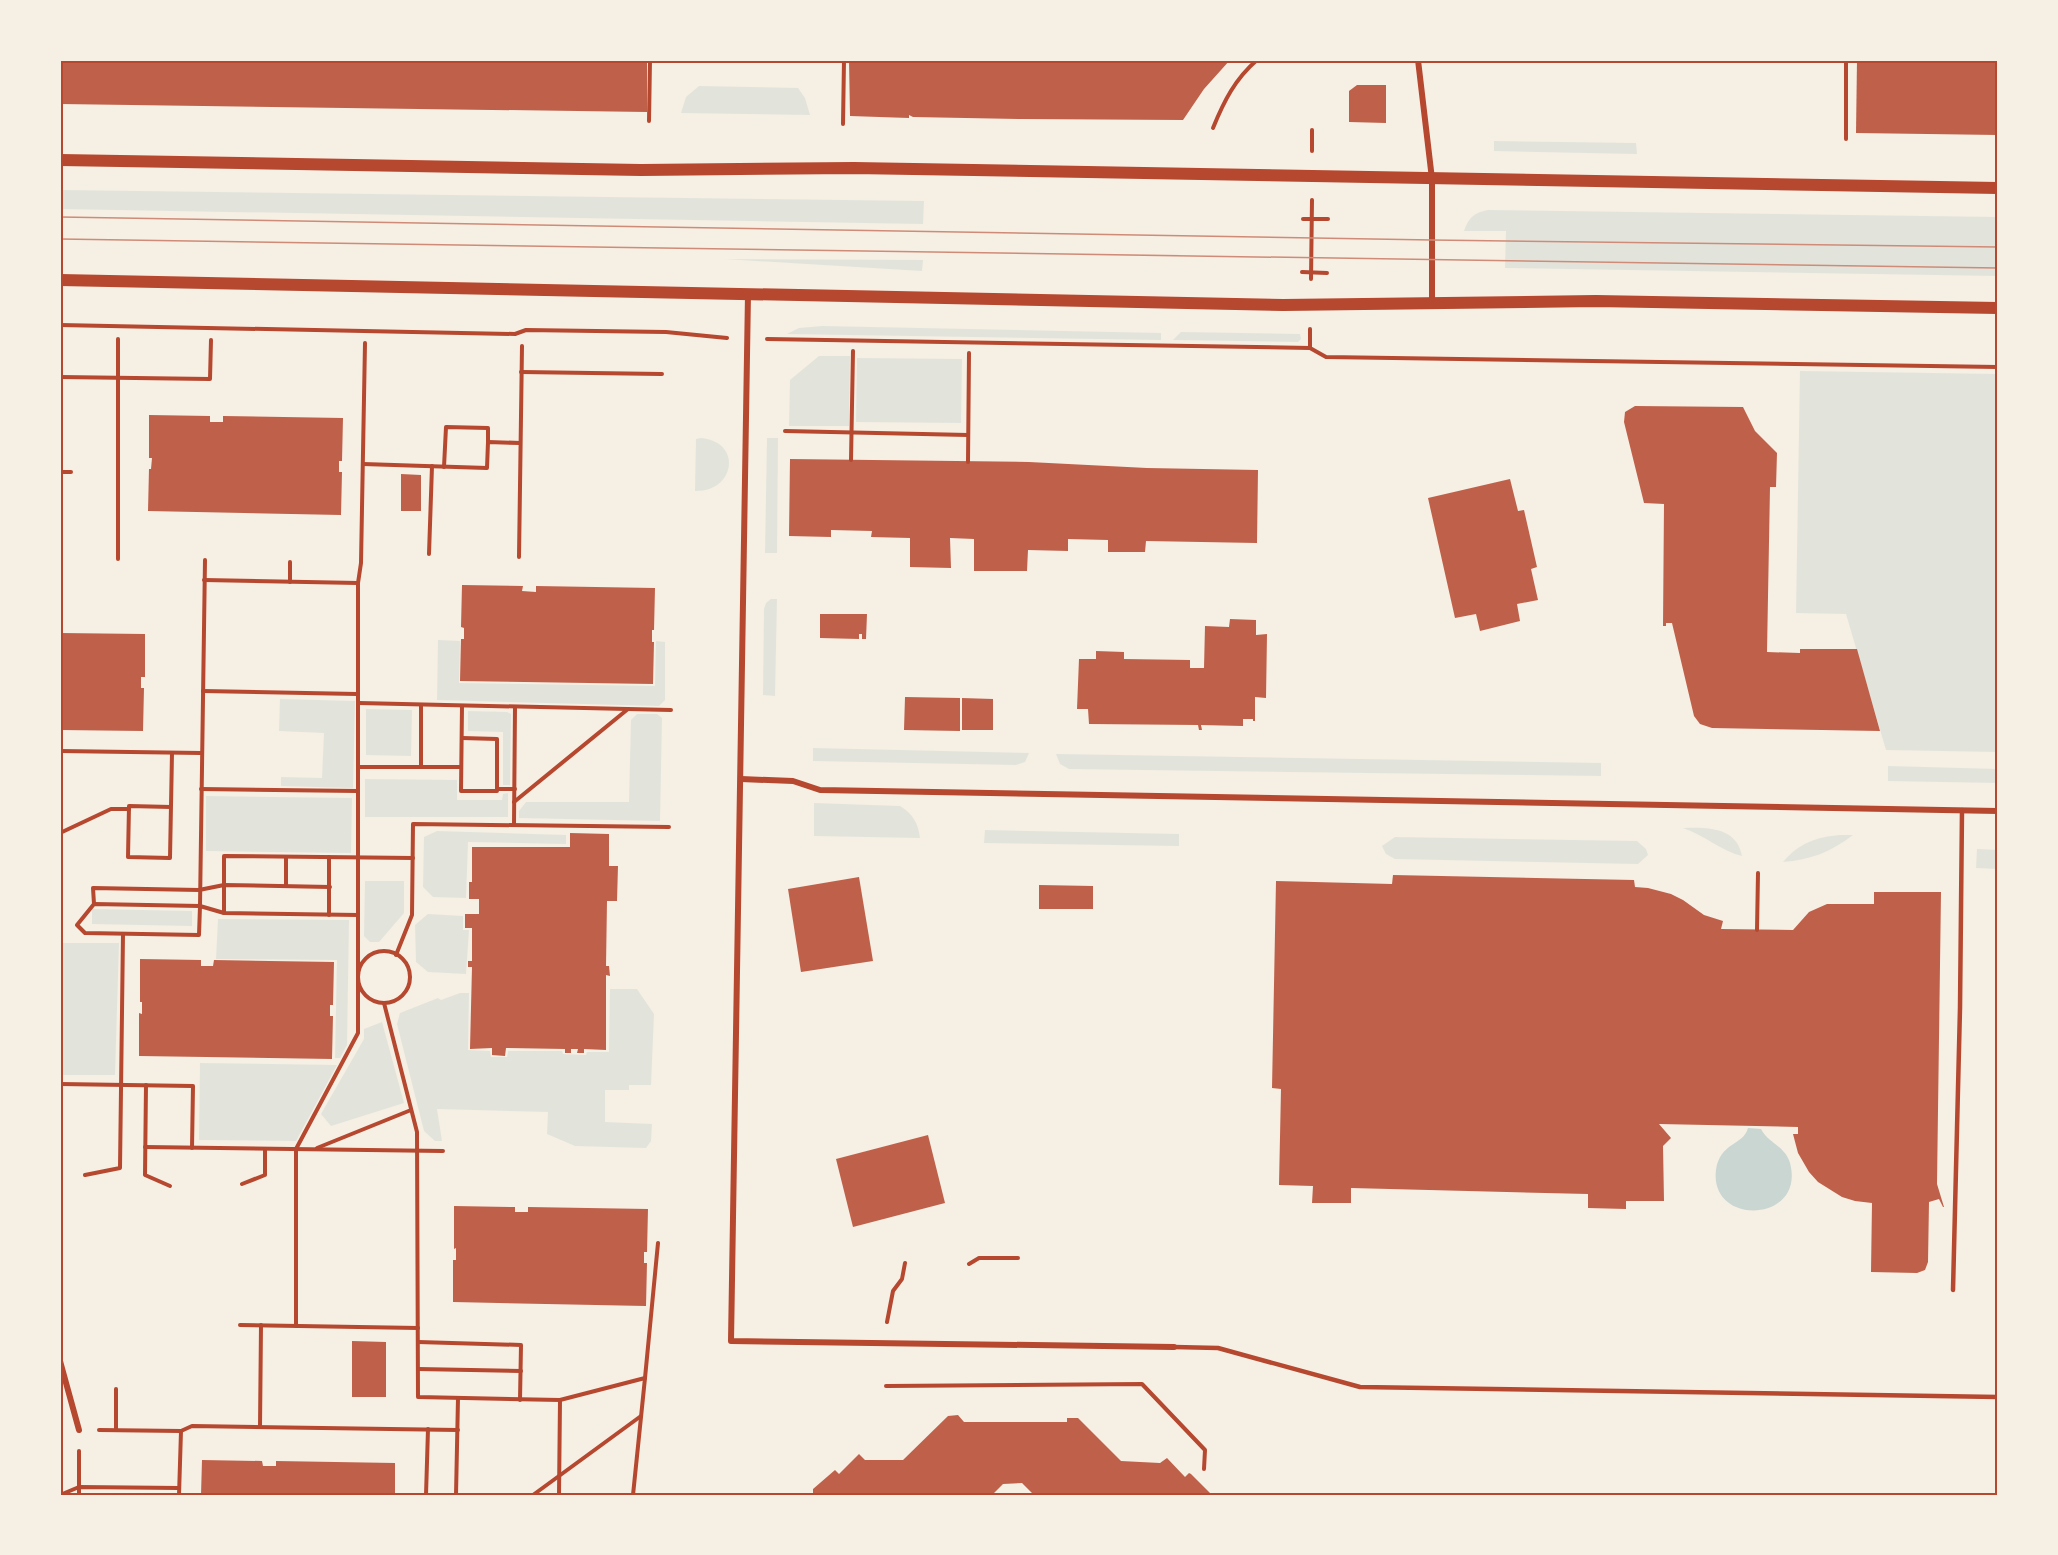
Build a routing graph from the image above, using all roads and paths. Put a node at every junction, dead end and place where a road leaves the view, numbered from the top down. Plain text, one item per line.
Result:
1 (650, 60) edge
2 (844, 60) edge
3 (1257, 60) edge
4 (1418, 60) edge
5 (1846, 60) edge
6 (649, 121) dead end
7 (843, 124) dead end
8 (1213, 128) dead end
9 (1312, 130) dead end
10 (1846, 140) dead end
11 (1312, 153) dead end
12 (60, 160) edge
13 (1432, 179) junction
14 (1998, 188) edge
15 (1312, 203) dead end
16 (1303, 219) dead end
17 (1311, 219) junction
18 (1328, 219) dead end
19 (1302, 272) dead end
20 (1310, 273) junction
21 (1328, 273) dead end
22 (60, 280) edge
23 (1311, 281) dead end
24 (748, 294) junction
25 (1432, 303) junction
26 (1998, 308) edge
27 (60, 325) edge
28 (1310, 330) dead end
29 (718, 338) dead end
30 (118, 339) dead end
31 (777, 339) dead end
32 (211, 340) dead end
33 (365, 343) dead end
34 (522, 346) dead end
35 (1310, 348) junction
36 (853, 351) dead end
37 (969, 353) dead end
38 (1998, 368) edge
39 (521, 372) junction
40 (662, 374) dead end
41 (60, 377) edge
42 (117, 378) junction
43 (785, 431) dead end
44 (852, 432) junction
45 (968, 435) junction
46 (488, 442) junction
47 (520, 442) junction
48 (851, 460) dead end
49 (968, 462) dead end
50 (363, 464) junction
51 (432, 466) junction
52 (444, 467) junction
53 (60, 472) edge
54 (71, 472) dead end
55 (429, 554) dead end
56 (519, 557) dead end
57 (118, 559) dead end
58 (205, 560) dead end
59 (290, 562) dead end
60 (204, 580) junction
61 (290, 582) junction
62 (358, 583) junction
63 (203, 691) junction
64 (357, 694) junction
65 (359, 703) junction
66 (421, 705) junction
67 (462, 706) junction
68 (515, 707) junction
69 (628, 709) junction
70 (671, 710) dead end
71 (462, 738) junction
72 (60, 752) edge
73 (172, 753) junction
74 (201, 753) junction
75 (358, 767) junction
76 (421, 767) junction
77 (461, 767) junction
78 (741, 779) junction
79 (201, 789) junction
80 (497, 789) junction
81 (514, 789) junction
82 (358, 791) junction
83 (514, 802) junction
84 (171, 807) junction
85 (129, 809) junction
86 (1962, 810) junction
87 (1998, 811) edge
88 (514, 825) junction
89 (669, 827) dead end
90 (60, 833) edge
91 (286, 857) junction
92 (329, 857) junction
93 (358, 858) junction
94 (413, 858) junction
95 (1758, 873) dead end
96 (224, 885) junction
97 (286, 886) junction
98 (330, 887) junction
99 (199, 890) junction
100 (94, 904) junction
101 (200, 906) junction
102 (224, 913) junction
103 (329, 915) junction
104 (358, 915) junction
105 (1757, 930) dead end
106 (123, 934) junction
107 (396, 955) junction
108 (358, 977) junction
109 (384, 1003) junction
110 (60, 1084) edge
111 (121, 1085) junction
112 (146, 1085) junction
113 (411, 1110) junction
114 (146, 1147) junction
115 (192, 1148) junction
116 (265, 1149) junction
117 (296, 1149) junction
118 (313, 1149) junction
119 (417, 1150) junction
120 (442, 1151) dead end
121 (86, 1175) dead end
122 (242, 1184) dead end
123 (170, 1186) dead end
124 (658, 1243) dead end
125 (1017, 1258) dead end
126 (905, 1263) dead end
127 (969, 1264) dead end
128 (1953, 1290) dead end
129 (240, 1325) dead end
130 (261, 1325) junction
131 (296, 1326) junction
132 (418, 1328) junction
133 (418, 1342) junction
134 (886, 1343) junction
135 (1174, 1347) joint
136 (60, 1361) edge
137 (418, 1369) junction
138 (520, 1371) junction
139 (645, 1378) junction
140 (886, 1386) dead end
141 (116, 1389) dead end
142 (1998, 1397) edge
143 (458, 1398) junction
144 (520, 1400) junction
145 (560, 1401) junction
146 (641, 1416) junction
147 (260, 1427) junction
148 (428, 1429) junction
149 (80, 1430) junction
150 (116, 1430) junction
151 (458, 1430) junction
152 (180, 1431) junction
153 (1204, 1469) dead end
154 (559, 1475) junction
155 (79, 1487) junction
156 (179, 1488) junction
157 (60, 1495) edge
158 (79, 1495) edge
159 (179, 1495) edge
160 (426, 1495) edge
161 (456, 1495) edge
162 (533, 1495) edge
163 (559, 1495) edge
164 (633, 1495) edge

1 - 6 path
2 - 7 path
3 - 8 path
4 - 13 street
5 - 10 path
9 - 11 path
12 - 13 main road
13 - 14 main road
13 - 25 street
15 - 17 path
16 - 17 path
17 - 18 path
17 - 20 path
19 - 20 path
20 - 21 path
20 - 23 path
22 - 24 main road
24 - 25 main road
24 - 78 street
25 - 26 main road
27 - 29 path
28 - 35 path
30 - 42 path
31 - 35 path
32 - 42 path
33 - 50 path
34 - 39 path
35 - 38 path
36 - 44 path
37 - 45 path
39 - 40 path
39 - 47 path
41 - 42 path
42 - 57 path
43 - 44 path
44 - 45 path
44 - 48 path
45 - 49 path
46 - 47 path
46 - 52 path
46 - 52 path
47 - 56 path
50 - 51 path
50 - 62 path
51 - 52 path
51 - 55 path
53 - 54 path
58 - 60 path
59 - 61 path
60 - 61 path
60 - 63 path
61 - 62 path
62 - 64 path
63 - 64 path
63 - 74 path
64 - 65 path
65 - 66 path
65 - 75 path
66 - 67 path
66 - 76 path
67 - 68 path
67 - 71 path
68 - 69 path
68 - 81 path
69 - 70 path
69 - 83 path
71 - 77 path
71 - 80 path
72 - 73 path
73 - 74 path
73 - 84 path
74 - 79 path
75 - 76 path
75 - 82 path
76 - 77 path
77 - 80 path
78 - 86 street
78 - 134 street
79 - 82 path
79 - 99 path
80 - 81 path
81 - 83 path
82 - 93 path
83 - 88 path
84 - 85 path
84 - 85 path
85 - 90 path
86 - 87 street
86 - 128 lane
88 - 89 path
88 - 94 path
91 - 92 path
91 - 96 path
91 - 97 path
92 - 93 path
92 - 98 path
93 - 94 path
93 - 104 path
94 - 107 path
95 - 105 path
96 - 97 path
96 - 99 path
96 - 102 path
97 - 98 path
98 - 103 path
99 - 100 path
99 - 101 path
100 - 101 path
100 - 106 path
101 - 102 path
101 - 106 path
102 - 103 path
103 - 104 path
104 - 108 path
106 - 111 path
107 - 108 path
107 - 109 path
108 - 109 path
108 - 117 path
109 - 113 path
110 - 111 path
111 - 112 path
111 - 121 path
112 - 114 path
112 - 115 path
113 - 118 path
113 - 119 path
114 - 115 path
114 - 123 path
115 - 116 path
116 - 117 path
116 - 122 path
117 - 118 path
117 - 131 path
118 - 119 path
119 - 120 path
119 - 132 path
124 - 139 path
125 - 127 path
126 - 134 path
129 - 130 path
130 - 131 path
130 - 147 path
131 - 132 path
132 - 133 path
133 - 137 path
133 - 138 path
134 - 135 street
135 - 142 lane
136 - 149 street
137 - 138 path
137 - 143 path
138 - 144 path
139 - 145 path
139 - 146 path
140 - 153 path
141 - 150 path
143 - 144 path
143 - 151 path
144 - 145 path
145 - 154 path
146 - 154 path
146 - 164 path
147 - 148 path
147 - 152 path
148 - 151 path
148 - 160 path
149 - 150 path
149 - 155 path
150 - 152 path
151 - 161 path
152 - 156 path
154 - 162 path
154 - 163 path
155 - 156 path
155 - 157 path
155 - 158 path
156 - 159 path

